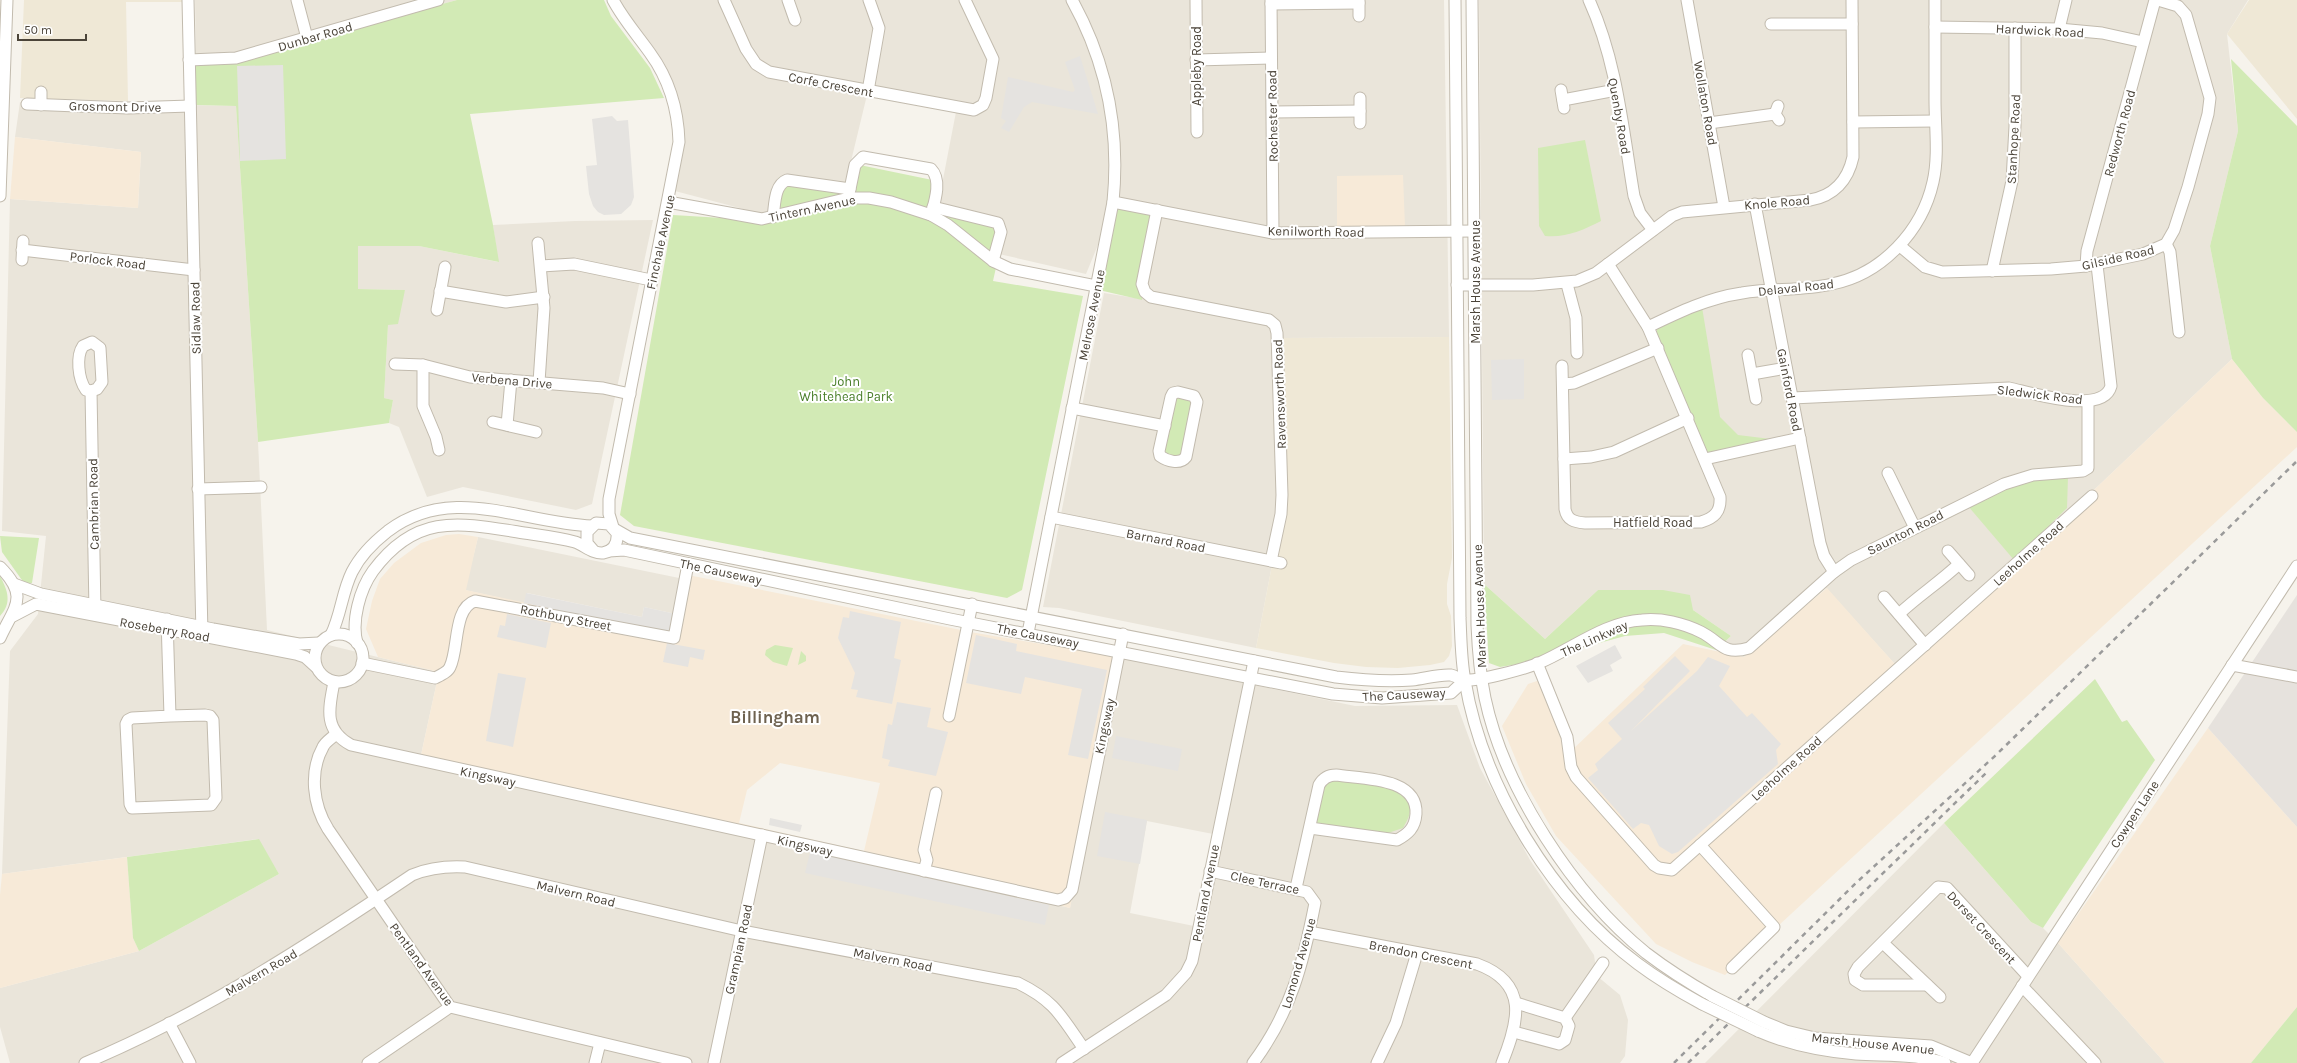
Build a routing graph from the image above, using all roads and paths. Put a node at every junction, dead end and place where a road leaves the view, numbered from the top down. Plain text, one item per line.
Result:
1 (6, 0) edge
2 (188, 0) edge
3 (297, 0) edge
4 (438, 0) edge
5 (613, 0) edge
6 (724, 0) edge
7 (788, 0) edge
8 (869, 0) edge
9 (964, 0) edge
10 (1072, 0) edge
11 (1196, 0) edge
12 (1455, 0) edge
13 (1472, 0) edge
14 (1589, 0) edge
15 (1687, 0) edge
16 (1852, 0) edge
17 (1935, 0) edge
18 (2066, 0) edge
19 (2155, 0) edge
20 (2158, 0) edge
21 (1271, 2) edge
22 (1359, 2) edge
23 (1359, 16) dead end
24 (796, 20) dead end
25 (1771, 24) dead end
26 (1852, 24) junction
27 (1935, 27) junction
28 (2015, 28) junction
29 (2060, 29) junction
30 (307, 38) junction
31 (2143, 42) junction
32 (1271, 58) junction
33 (189, 60) junction
34 (1196, 60) junction
35 (2, 73) edge
36 (1616, 90) junction
37 (868, 91) junction
38 (41, 92) dead end
39 (1360, 98) dead end
40 (1563, 99) dead end
41 (27, 104) dead end
42 (41, 105) junction
43 (190, 106) junction
44 (1360, 111) junction
45 (1273, 112) junction
46 (1777, 113) dead end
47 (1935, 121) junction
48 (1360, 122) dead end
49 (1853, 122) junction
50 (1709, 123) junction
51 (1197, 132) dead end
52 (849, 194) junction
53 (0, 196) edge
54 (668, 202) junction
55 (1113, 202) junction
56 (1755, 204) junction
57 (1724, 206) junction
58 (1157, 210) junction
59 (932, 211) junction
60 (773, 218) junction
61 (1653, 230) junction
62 (1457, 231) junction
63 (1474, 231) junction
64 (1273, 233) junction
65 (538, 242) dead end
66 (2166, 244) junction
67 (1900, 246) junction
68 (22, 250) dead end
69 (994, 261) junction
70 (1608, 264) junction
71 (2097, 265) junction
72 (541, 266) junction
73 (2086, 266) junction
74 (445, 267) dead end
75 (194, 270) junction
76 (1992, 271) junction
77 (652, 280) junction
78 (1567, 284) junction
79 (1457, 285) junction
80 (1475, 285) junction
81 (1096, 286) junction
82 (1771, 289) junction
83 (440, 291) junction
84 (544, 297) junction
85 (437, 310) dead end
86 (1648, 327) junction
87 (2180, 332) dead end
88 (1658, 348) junction
89 (1577, 353) dead end
90 (1748, 355) dead end
91 (395, 364) dead end
92 (423, 365) junction
93 (1562, 366) dead end
94 (1786, 368) junction
95 (1752, 374) junction
96 (511, 380) junction
97 (539, 382) junction
98 (1564, 384) junction
99 (91, 391) dead end
100 (630, 394) junction
101 (1756, 398) dead end
102 (1792, 398) junction
103 (2088, 400) junction
104 (1072, 408) junction
105 (1688, 418) junction
106 (493, 422) dead end
107 (506, 425) junction
108 (1165, 426) junction
109 (536, 432) dead end
110 (1800, 438) junction
111 (439, 450) dead end
112 (1564, 459) junction
113 (1704, 459) junction
114 (1887, 471) dead end
115 (261, 487) dead end
116 (198, 489) junction
117 (2092, 496) dead end
118 (609, 499) junction
119 (1051, 517) junction
120 (594, 524) junction
121 (1915, 528) junction
122 (614, 529) junction
123 (593, 550) junction
124 (609, 551) junction
125 (1948, 551) dead end
126 (1276, 562) joint
127 (688, 564) junction
128 (1959, 564) junction
129 (2297, 566) edge
130 (0, 567) edge
131 (1834, 572) junction
132 (1969, 575) dead end
133 (14, 584) junction
134 (1884, 597) dead end
135 (95, 604) junction
136 (972, 604) junction
137 (1898, 614) junction
138 (95, 616) junction
139 (1031, 616) junction
140 (167, 618) junction
141 (6, 623) edge
142 (968, 623) junction
143 (166, 630) junction
144 (201, 631) junction
145 (1028, 633) junction
146 (1123, 634) junction
147 (331, 635) junction
148 (0, 638) edge
149 (319, 643) junction
150 (357, 643) junction
151 (1925, 645) junction
152 (1749, 648) joint
153 (1119, 651) junction
154 (1254, 661) junction
155 (1537, 663) junction
156 (362, 664) junction
157 (2232, 665) junction
158 (316, 667) junction
159 (1250, 677) junction
160 (2297, 677) edge
161 (1482, 678) junction
162 (1465, 680) junction
163 (334, 682) junction
164 (170, 716) junction
165 (949, 716) dead end
166 (336, 734) junction
167 (936, 793) dead end
168 (1310, 828) junction
169 (762, 835) junction
170 (1700, 845) junction
171 (1210, 870) junction
172 (924, 871) junction
173 (1574, 878) junction
174 (1296, 888) junction
175 (1562, 889) junction
176 (376, 899) junction
177 (1315, 903) joint
178 (742, 930) junction
179 (1309, 932) junction
180 (1883, 943) junction
181 (1417, 953) junction
182 (1604, 964) dead end
183 (1732, 968) dead end
184 (2028, 976) junction
185 (1927, 985) junction
186 (2022, 986) junction
187 (1940, 997) dead end
188 (1516, 1003) junction
189 (450, 1007) junction
190 (1564, 1018) junction
191 (169, 1023) junction
192 (1761, 1027) junction
193 (1514, 1032) junction
194 (600, 1043) junction
195 (1084, 1049) junction
196 (85, 1063) edge
197 (190, 1063) edge
198 (368, 1063) edge
199 (595, 1063) edge
200 (686, 1063) edge
201 (714, 1063) edge
202 (1062, 1063) edge
203 (1253, 1063) edge
204 (1377, 1063) edge
205 (1502, 1063) edge
206 (1945, 1063) edge
207 (1972, 1063) edge
208 (2095, 1063) edge

1 - 35 street
2 - 33 street, Sidlaw Road
3 - 30 street
4 - 30 street, Dunbar Road
5 - 54 street, Finchale Avenue
6 - 37 street, Corfe Crescent
7 - 24 street
8 - 37 street
9 - 37 street, Corfe Crescent
10 - 55 street, Melrose Avenue
11 - 34 street, Appleby Road
12 - 62 street, Marsh House Avenue
13 - 63 street, Marsh House Avenue
14 - 36 street, Quenby Road
15 - 50 street, Wollaton Road
16 - 26 street, Knole Road
17 - 27 street, Delaval Road
18 - 29 street
19 - 31 street, Redworth Road
20 - 66 street, Gilside Road
21 - 22 street
21 - 32 street, Rochester Road
22 - 23 street
25 - 26 street
26 - 49 street, Knole Road
27 - 28 street, Hardwick Road
27 - 47 street, Delaval Road
28 - 29 street, Hardwick Road
28 - 76 street, Stanhope Road
29 - 31 street, Hardwick Road
30 - 33 street, Dunbar Road
31 - 73 street, Redworth Road
32 - 34 street
32 - 45 street, Rochester Road
33 - 43 street, Sidlaw Road
34 - 51 street, Appleby Road
35 - 53 street
36 - 40 street
36 - 61 street, Quenby Road
38 - 42 street
39 - 44 street
41 - 42 street, Grosmont Drive
42 - 43 street, Grosmont Drive
43 - 75 street, Sidlaw Road
44 - 45 street
44 - 48 street
45 - 64 street, Rochester Road
46 - 50 street
47 - 49 street
47 - 67 street, Delaval Road
49 - 56 street, Knole Road
50 - 57 street, Wollaton Road
52 - 59 street, Tintern Avenue
52 - 59 street, Tintern Avenue
52 - 60 street, Tintern Avenue
52 - 60 street
54 - 60 street, Tintern Avenue
54 - 77 street, Finchale Avenue
55 - 58 street, Kenilworth Road
55 - 81 street, Melrose Avenue
56 - 57 street, Knole Road
56 - 82 street, Gainford Road
57 - 61 street, Knole Road
58 - 64 street, Kenilworth Road
58 - 126 street, Ravensworth Road
59 - 69 street, Tintern Avenue
59 - 69 street
61 - 70 street, Knole Road
62 - 63 street, Kenilworth Road
62 - 64 street, Kenilworth Road
62 - 79 street, Marsh House Avenue
63 - 80 street, Marsh House Avenue
65 - 72 street
66 - 71 street, Gilside Road
66 - 87 street
67 - 76 street, Gilside Road
67 - 82 street, Delaval Road
68 - 75 street, Porlock Road
69 - 81 street, Tintern Avenue
70 - 78 street, Knole Road
70 - 86 street, Hatfield Road
71 - 73 street, Gilside Road
71 - 103 street, Sledwick Road
72 - 77 street
72 - 84 street
73 - 76 street, Gilside Road
74 - 83 street
75 - 116 street, Sidlaw Road
77 - 100 street, Finchale Avenue
78 - 80 street, Knole Road
78 - 89 street
79 - 80 street, Knole Road
79 - 162 street, Marsh House Avenue
80 - 161 street, Marsh House Avenue
81 - 104 street, Melrose Avenue
82 - 86 street, Delaval Road
82 - 94 street, Gainford Road
83 - 84 street
83 - 85 street
84 - 97 street
86 - 88 street, Hatfield Road
88 - 98 street
88 - 105 street, Hatfield Road
90 - 95 street
91 - 92 street, Verbena Drive
92 - 96 street, Verbena Drive
92 - 111 street
93 - 98 street, Hatfield Road
94 - 95 street
94 - 102 street, Gainford Road
95 - 101 street
96 - 97 street, Verbena Drive
96 - 107 street
97 - 100 street, Verbena Drive
98 - 112 street, Hatfield Road
99 - 135 street, Cambrian Road
100 - 118 street, Finchale Avenue
102 - 103 street, Sledwick Road
102 - 110 street, Gainford Road
103 - 121 street, Saunton Road
104 - 108 street
104 - 119 street, Melrose Avenue
105 - 112 street
105 - 113 street, Hatfield Road
106 - 107 street
107 - 109 street
108 - 108 street
110 - 113 street
110 - 131 street, Gainford Road
112 - 113 street, Hatfield Road
114 - 121 street
115 - 116 street
116 - 144 street, Sidlaw Road
117 - 151 street, Leeholme Road
118 - 120 street, Finchale Avenue
118 - 122 street, Finchale Avenue
119 - 126 street, Barnard Road
119 - 139 street, Melrose Avenue
120 - 122 street, The Causeway
120 - 123 street
120 - 147 street, The Causeway
121 - 131 street, Saunton Road
122 - 124 street
122 - 136 street, The Causeway
123 - 124 street, The Causeway
123 - 150 street, The Causeway
124 - 127 street, The Causeway
125 - 128 street
127 - 142 street, The Causeway
127 - 156 street, Rothbury Street
128 - 132 street
128 - 137 street
129 - 157 street, Cowpen Lane
130 - 133 street
131 - 152 street, Saunton Road
133 - 135 street, Roseberry Road
133 - 141 street
134 - 137 street
135 - 138 street, Cambrian Road
135 - 140 street, Roseberry Road
136 - 139 street, The Causeway
136 - 142 street
137 - 151 street
138 - 141 street, Roseberry Road
138 - 143 street, Roseberry Road
139 - 145 street, Melrose Avenue
139 - 146 street, The Causeway
140 - 143 street
140 - 144 street, Roseberry Road
141 - 148 street
142 - 145 street, The Causeway
142 - 165 street
143 - 144 street, Roseberry Road
143 - 164 street
144 - 149 street, Roseberry Road
144 - 158 street, Roseberry Road
145 - 153 street, The Causeway
146 - 153 street, Kingsway
146 - 154 street, The Causeway
147 - 149 street
147 - 150 street
149 - 158 street
150 - 156 street
151 - 170 street, Leeholme Road
152 - 155 street, The Linkway
153 - 159 street, The Causeway
153 - 172 street, Kingsway
154 - 159 street, Pentland Avenue
154 - 162 street, The Causeway
155 - 161 street, The Linkway
155 - 170 street, Leeholme Road
156 - 163 street
157 - 160 street
157 - 184 street, Cowpen Lane
158 - 163 street
159 - 162 street, The Causeway
159 - 171 street, Pentland Avenue
161 - 162 street, The Causeway
161 - 173 street, Marsh House Avenue
162 - 175 street, Marsh House Avenue
163 - 166 street
164 - 164 street
166 - 169 street, Kingsway
166 - 176 street, Pentland Avenue
167 - 172 street
168 - 168 street
168 - 174 street
169 - 172 street, Kingsway
169 - 178 street, Grampian Road
170 - 183 street
171 - 174 street, Clee Terrace
171 - 195 street, Pentland Avenue
173 - 175 street
173 - 192 street, Marsh House Avenue, bridge
174 - 177 street, Clee Terrace
175 - 192 street, Marsh House Avenue, bridge
176 - 178 street, Malvern Road
176 - 189 street, Pentland Avenue
176 - 191 street, Malvern Road
177 - 179 street, Lomond Avenue
178 - 195 street, Malvern Road
178 - 201 street, Grampian Road
179 - 181 street, Brendon Crescent
179 - 203 street, Lomond Avenue
180 - 184 street, Dorset Crescent
180 - 185 street
180 - 185 street, Dorset Crescent
181 - 188 street, Brendon Crescent
181 - 204 street
182 - 190 street
184 - 186 street, Cowpen Lane
185 - 187 street
186 - 207 street, Cowpen Lane
186 - 208 street
188 - 190 street
188 - 193 street, Brendon Crescent
189 - 194 street, Pentland Avenue
189 - 198 street
190 - 193 street
191 - 196 street, Malvern Road
191 - 197 street
192 - 206 street, Marsh House Avenue
192 - 207 street, Marsh House Avenue
193 - 205 street, Brendon Crescent
194 - 199 street
194 - 200 street, Pentland Avenue
195 - 202 street, Pentland Avenue

